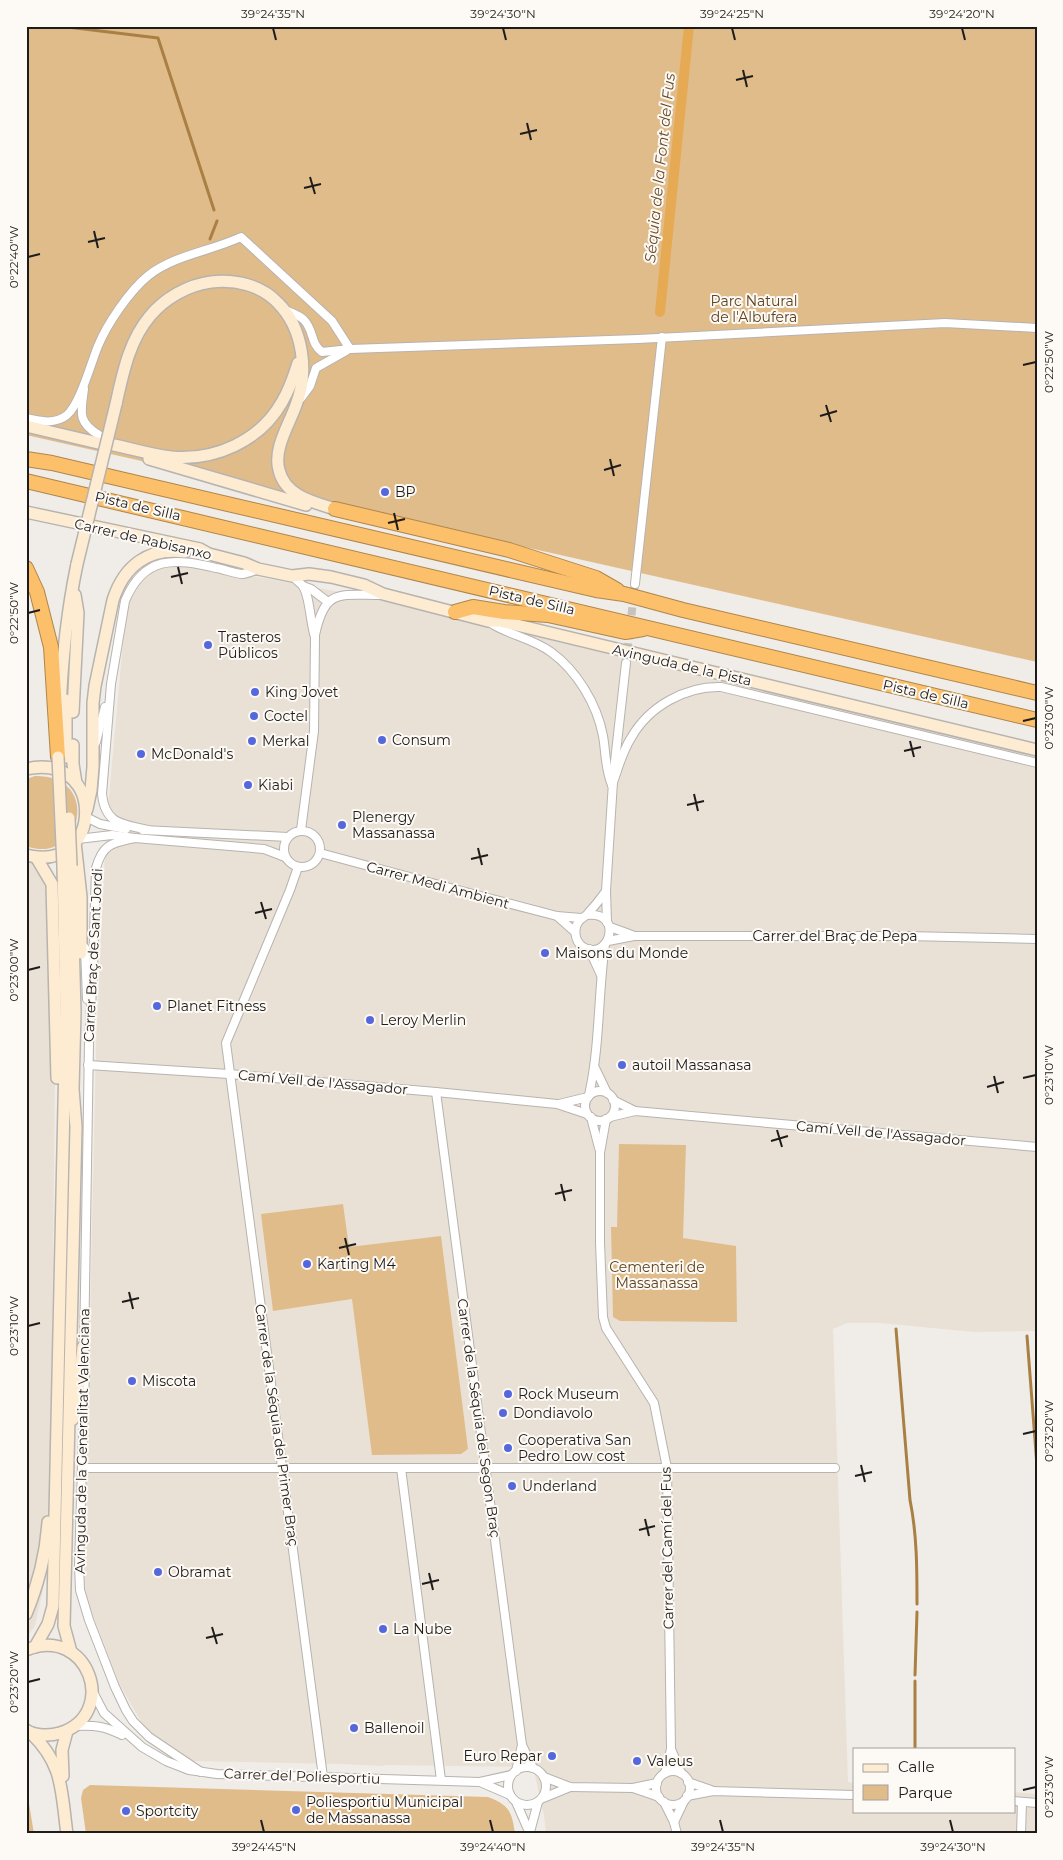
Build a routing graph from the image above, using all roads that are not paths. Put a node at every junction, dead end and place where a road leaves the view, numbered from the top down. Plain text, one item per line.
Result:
1 (285, 310) junction
2 (1037, 328) edge
3 (662, 337) junction
4 (350, 348) junction
5 (301, 356) junction
6 (85, 382) junction
7 (297, 402) junction
8 (26, 418) edge
9 (26, 426) edge
10 (99, 439) joint
11 (26, 458) edge
12 (26, 481) edge
13 (335, 509) junction
14 (26, 512) edge
15 (208, 554) junction
16 (77, 564) junction
17 (26, 568) edge
18 (258, 569) junction
19 (292, 576) junction
20 (635, 584) tunnel mouth
21 (303, 586) junction
22 (383, 594) junction
23 (624, 594) junction
24 (76, 595) junction
25 (328, 602) junction
26 (455, 612) junction
27 (488, 621) junction
28 (647, 629) junction
29 (315, 637) junction
30 (626, 664) tunnel mouth
31 (111, 684) junction
32 (1037, 694) edge
33 (1037, 720) edge
34 (1037, 750) edge
35 (94, 752) junction
36 (62, 757) junction
37 (1037, 763) edge
38 (26, 769) edge
39 (76, 783) junction
40 (612, 785) junction
41 (86, 813) junction
42 (148, 830) junction
43 (301, 830) junction
44 (288, 837) junction
45 (135, 838) junction
46 (77, 840) junction
47 (320, 853) junction
48 (31, 856) edge
49 (285, 856) junction
50 (67, 866) junction
51 (298, 867) junction
52 (606, 891) junction
53 (81, 897) junction
54 (557, 916) junction
55 (584, 916) junction
56 (608, 925) junction
57 (575, 932) junction
58 (634, 936) junction
59 (1037, 939) edge
60 (606, 943) junction
61 (589, 949) junction
62 (601, 975) junction
63 (89, 1043) junction
64 (88, 1065) junction
65 (595, 1068) junction
66 (229, 1074) junction
67 (436, 1092) junction
68 (607, 1093) junction
69 (589, 1096) junction
70 (613, 1100) junction
71 (557, 1104) junction
72 (635, 1111) junction
73 (589, 1115) junction
74 (608, 1118) junction
75 (63, 1126) junction
76 (76, 1127) junction
77 (1037, 1147) edge
78 (600, 1153) junction
79 (83, 1347) junction
80 (62, 1440) junction
81 (83, 1468) junction
82 (401, 1468) junction
83 (486, 1468) junction
84 (667, 1468) junction
85 (835, 1468) dead end
86 (283, 1469) junction
87 (26, 1614) edge
88 (31, 1649) edge
89 (72, 1652) junction
90 (92, 1690) junction
91 (71, 1728) junction
92 (28, 1732) edge
93 (133, 1741) junction
94 (522, 1745) junction
95 (671, 1749) junction
96 (533, 1768) junction
97 (201, 1772) junction
98 (514, 1773) junction
99 (665, 1773) junction
100 (681, 1773) junction
101 (544, 1776) junction
102 (323, 1777) junction
103 (441, 1780) junction
104 (480, 1782) junction
105 (688, 1782) junction
106 (657, 1783) junction
107 (61, 1785) junction
108 (570, 1787) junction
109 (633, 1788) junction
110 (713, 1791) junction
111 (510, 1795) junction
112 (853, 1795) edge
113 (686, 1798) junction
114 (540, 1800) junction
115 (662, 1800) junction
116 (516, 1802) junction
117 (1018, 1802) edge
118 (1037, 1803) edge
119 (674, 1822) junction
120 (530, 1833) edge
121 (67, 1834) edge
122 (677, 1834) edge
123 (1021, 1834) edge

1 - 4 street
1 - 5 street
1 - 16 street, bridge
2 - 3 street
3 - 4 street
3 - 20 street
4 - 6 street
4 - 7 street
5 - 7 street
5 - 13 street
6 - 8 street
6 - 10 street
7 - 13 street
9 - 10 street
11 - 23 highway, Pista de Silla
12 - 28 highway, Pista de Silla
13 - 23 highway
14 - 15 street, Carrer de Rabisanxo
15 - 18 street, Carrer de Rabisanxo
15 - 35 street
16 - 24 street
16 - 36 street
17 - 36 highway
18 - 19 street, Carrer de Rabisanxo
18 - 31 street, Carrer de Rabisanxo
19 - 21 street
19 - 22 street, Carrer de Rabisanxo
21 - 25 street
21 - 29 street
22 - 25 street, Avinguda de la Pista
22 - 26 street, Avinguda de la Pista
23 - 32 highway, Pista de Silla
24 - 36 street
24 - 39 street
25 - 29 street
26 - 27 street, Avinguda de la Pista
26 - 28 highway
27 - 34 street, Avinguda de la Pista
27 - 40 street
28 - 33 highway, Pista de Silla
29 - 43 street
30 - 40 street
31 - 35 street
31 - 42 street
35 - 41 street
36 - 50 street, bridge
37 - 40 street, Avinguda de la Pista
38 - 39 street
39 - 41 street
40 - 52 street
41 - 42 street
41 - 46 street
42 - 44 street
43 - 44 street
43 - 47 street
44 - 49 street
45 - 46 street
45 - 49 street
45 - 63 street, Carrer Braç de Sant Jordi
46 - 48 street
46 - 53 street
47 - 51 street
47 - 54 street, Carrer Medi Ambient
48 - 75 street
49 - 51 street
50 - 75 street
50 - 76 street
51 - 66 street, Carrer de la Séquia del Primer Braç
52 - 55 street
52 - 56 street
53 - 63 street
53 - 76 street
54 - 55 street, Carrer Medi Ambient
54 - 57 street, Carrer Medi Ambient
55 - 56 street
55 - 57 street
56 - 58 street, Carrer del Braç de Pepa
56 - 60 street
57 - 61 street
58 - 59 street, Carrer del Braç de Pepa
58 - 60 street, Carrer del Braç de Pepa
60 - 61 street
60 - 62 street
61 - 62 street
62 - 65 street
63 - 64 street, Carrer Braç de Sant Jordi
64 - 66 street, Camí Vell de l'Assagador
64 - 79 street, Avinguda de la Generalitat Valenciana
65 - 68 street
65 - 69 street
66 - 67 street, Camí Vell de l'Assagador
66 - 86 street, Carrer de la Séquia del Primer Braç
67 - 71 street, Camí Vell de l'Assagador
67 - 83 street, Carrer de la Séquia del Segon Braç
68 - 69 street
68 - 70 street
69 - 71 street, Camí Vell de l'Assagador
69 - 73 street
70 - 72 street, Camí Vell de l'Assagador
70 - 74 street
71 - 73 street, Camí Vell de l'Assagador
72 - 74 street, Camí Vell de l'Assagador
72 - 77 street, Camí Vell de l'Assagador
73 - 74 street
73 - 78 street, Carrer del Camí del Fus
74 - 78 street, Carrer del Camí del Fus
75 - 80 street
76 - 80 street
78 - 84 street, Carrer del Camí del Fus
79 - 80 street
79 - 81 street, Avinguda de la Generalitat Valenciana
80 - 87 street
80 - 88 street
80 - 89 street
81 - 86 street
81 - 97 street, Avinguda de la Generalitat Valenciana
82 - 83 street
82 - 86 street
82 - 103 street
83 - 84 street
83 - 94 street, Carrer de la Séquia del Segon Braç
84 - 85 street
84 - 95 street, Carrer del Camí del Fus
86 - 102 street, Carrer de la Séquia del Primer Braç
88 - 89 street
89 - 90 street
90 - 91 street
90 - 93 street, Carrer del Poliesportiu
91 - 92 street
91 - 93 street, Carrer del Poliesportiu
91 - 107 street
92 - 107 street
93 - 97 street, Carrer del Poliesportiu
94 - 96 street, Carrer de la Séquia del Segon Braç
94 - 98 street, Carrer de la Séquia del Segon Braç
95 - 99 street, Carrer del Camí del Fus
95 - 100 street, Carrer del Camí del Fus
96 - 98 street
96 - 101 street
97 - 102 street, Carrer del Poliesportiu
98 - 104 street, Carrer del Poliesportiu
98 - 111 street
99 - 100 street
99 - 106 street
100 - 105 street
101 - 108 street
101 - 114 street
102 - 103 street, Carrer del Poliesportiu
103 - 104 street, Carrer del Poliesportiu
104 - 111 street, Carrer del Poliesportiu
105 - 110 street
105 - 113 street
106 - 109 street
106 - 115 street
107 - 121 street
108 - 109 street
108 - 114 street
109 - 115 street
110 - 112 street
110 - 113 street
111 - 116 street
113 - 115 street
113 - 119 street
114 - 116 street
114 - 120 street
115 - 119 street
116 - 120 street
117 - 118 street
117 - 123 street
119 - 122 street

